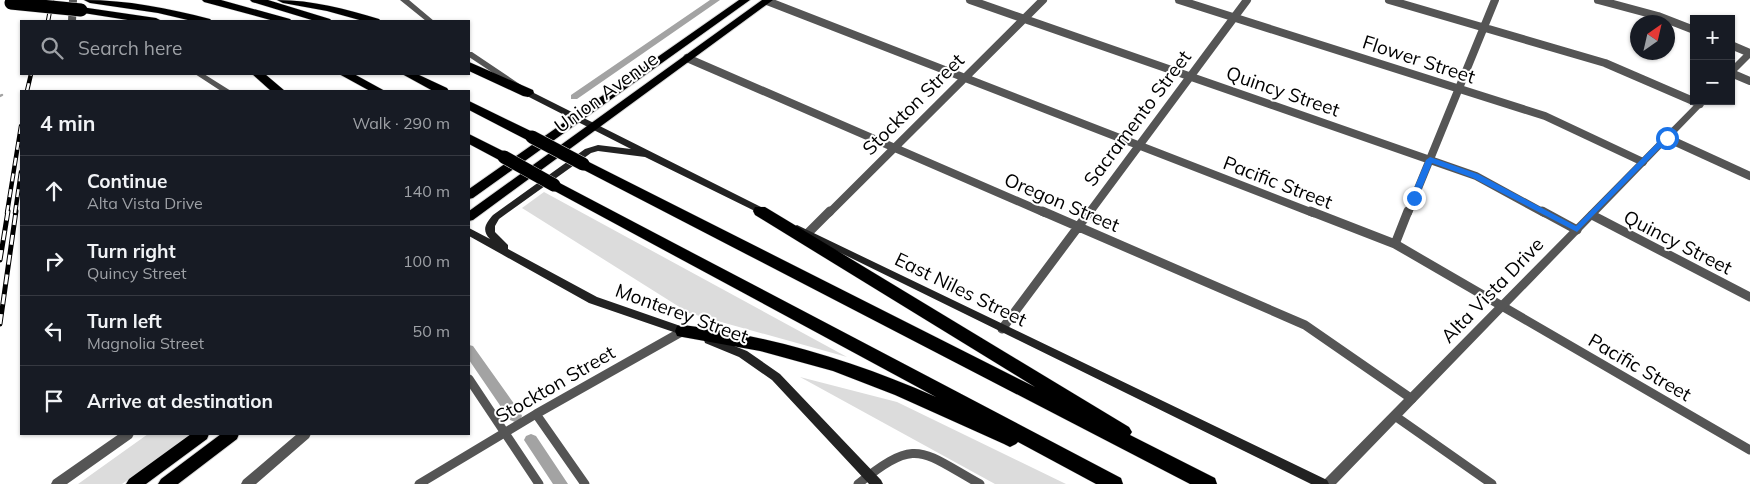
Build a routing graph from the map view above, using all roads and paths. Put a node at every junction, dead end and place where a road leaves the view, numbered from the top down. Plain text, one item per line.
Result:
1 (73, 0) edge
2 (90, 0) edge
3 (208, 0) edge
4 (256, 0) edge
5 (283, 0) edge
6 (404, 0) edge
7 (746, 0) edge
8 (767, 0) edge
9 (970, 0) edge
10 (1043, 0) edge
11 (1179, 0) edge
12 (1247, 0) edge
13 (1389, 0) edge
14 (1496, 0) edge
15 (1598, 0) edge
16 (5, 3) edge
17 (114, 11) junction
18 (1234, 17) junction
19 (1024, 19) junction
20 (72, 20) edge
21 (130, 20) edge
22 (152, 20) edge
23 (197, 20) edge
24 (282, 20) edge
25 (323, 20) edge
26 (371, 20) edge
27 (429, 20) edge
28 (1484, 28) junction
29 (1690, 28) edge
30 (1735, 47) edge
31 (1750, 53) edge
32 (470, 55) edge
33 (687, 58) junction
34 (470, 66) edge
35 (1735, 69) edge
36 (201, 75) edge
37 (259, 75) edge
38 (346, 75) edge
39 (410, 75) edge
40 (421, 75) edge
41 (1735, 75) edge
42 (1190, 76) junction
43 (964, 78) junction
44 (1750, 81) edge
45 (437, 88) edge
46 (1459, 89) junction
47 (225, 90) edge
48 (278, 90) edge
49 (377, 90) edge
50 (528, 93) junction
51 (1690, 98) edge
52 (1699, 105) edge
53 (470, 106) edge
54 (586, 122) junction
55 (1667, 138) junction
56 (470, 139) edge
57 (1138, 146) junction
58 (894, 148) junction
59 (650, 154) junction
60 (1430, 160) junction
61 (1643, 162) junction
62 (1750, 176) edge
63 (470, 194) edge
64 (760, 210) junction
65 (1592, 215) junction
66 (470, 216) edge
67 (1078, 227) junction
68 (1577, 230) junction
69 (470, 233) edge
70 (808, 233) junction
71 (1395, 244) junction
72 (519, 261) junction
73 (1750, 297) edge
74 (1502, 306) junction
75 (1002, 329) junction
76 (683, 331) junction
77 (470, 380) edge
78 (1412, 399) junction
79 (536, 414) junction
80 (1395, 416) junction
81 (505, 432) junction
82 (127, 435) edge
83 (201, 435) edge
84 (231, 435) edge
85 (304, 435) edge
86 (1750, 450) edge
87 (937, 460) joint
88 (1173, 468) junction
89 (873, 480) edge
90 (252, 482) edge
91 (1112, 483) edge
92 (58, 484) edge
93 (134, 484) edge
94 (166, 484) edge
95 (419, 484) edge
96 (539, 484) edge
97 (585, 484) edge
98 (858, 484) edge
99 (980, 484) edge
100 (1208, 484) edge
101 (1323, 484) edge
102 (1328, 484) edge
103 (1492, 484) edge

1 - 20 street
2 - 17 highway
3 - 24 highway
4 - 25 highway
5 - 26 highway
6 - 27 street
7 - 54 main road, Union Avenue
8 - 33 main road, Union Avenue
8 - 43 street, Pacific Street
9 - 19 street, Quincy Street
10 - 19 street, Stockton Street
11 - 18 street, Flower Street
12 - 18 street, Sacramento Street
13 - 28 street
14 - 28 street
15 - 29 street
16 - 17 highway, bridge
17 - 21 highway
17 - 22 highway
17 - 23 highway
18 - 42 street, Sacramento Street
18 - 46 street, Flower Street
19 - 42 street, Quincy Street
19 - 43 street, Stockton Street
28 - 46 street
28 - 51 street
30 - 31 street
31 - 35 street
32 - 50 street
33 - 54 main road, Union Avenue
33 - 58 street, Oregon Street
34 - 50 highway
36 - 47 street
37 - 48 highway
38 - 49 highway
39 - 45 highway
40 - 45 highway
41 - 44 street
42 - 57 street, Sacramento Street
42 - 60 street, Quincy Street
43 - 57 street, Pacific Street
43 - 58 street, Stockton Street
46 - 60 street
46 - 61 street, Flower Street
50 - 54 main road, East Niles Street
52 - 55 street, Alta Vista Drive
53 - 88 highway, bridge
54 - 59 main road, East Niles Street
54 - 63 main road, Union Avenue
54 - 66 main road, Union Avenue
55 - 61 street, Alta Vista Drive
55 - 62 street
56 - 91 highway, bridge
57 - 67 street, Sacramento Street
57 - 71 street, Pacific Street
58 - 67 street, Oregon Street
58 - 70 street, Stockton Street
59 - 64 main road, East Niles Street
59 - 72 main road
60 - 68 street, Quincy Street
60 - 71 street
61 - 65 street, Alta Vista Drive
64 - 70 main road, East Niles Street
64 - 88 highway
65 - 68 street, Alta Vista Drive
65 - 73 street, Quincy Street
67 - 75 street, Sacramento Street
67 - 78 street, Oregon Street
68 - 74 street, Alta Vista Drive
69 - 72 main road, Monterey Street
70 - 75 main road, East Niles Street
71 - 74 street, Pacific Street
72 - 76 main road, Monterey Street
74 - 78 street, Alta Vista Drive
74 - 86 street, Pacific Street
75 - 101 main road, East Niles Street
76 - 79 street, Stockton Street
76 - 89 main road, Monterey Street
76 - 91 highway
77 - 81 street
78 - 80 street, Alta Vista Drive
79 - 81 street, Stockton Street
79 - 97 street
80 - 102 street, Alta Vista Drive
80 - 103 street
81 - 95 street, Stockton Street
81 - 96 street
82 - 92 street
83 - 93 main road
84 - 94 main road
85 - 90 street
87 - 89 street
87 - 99 street
88 - 100 highway
89 - 98 street

